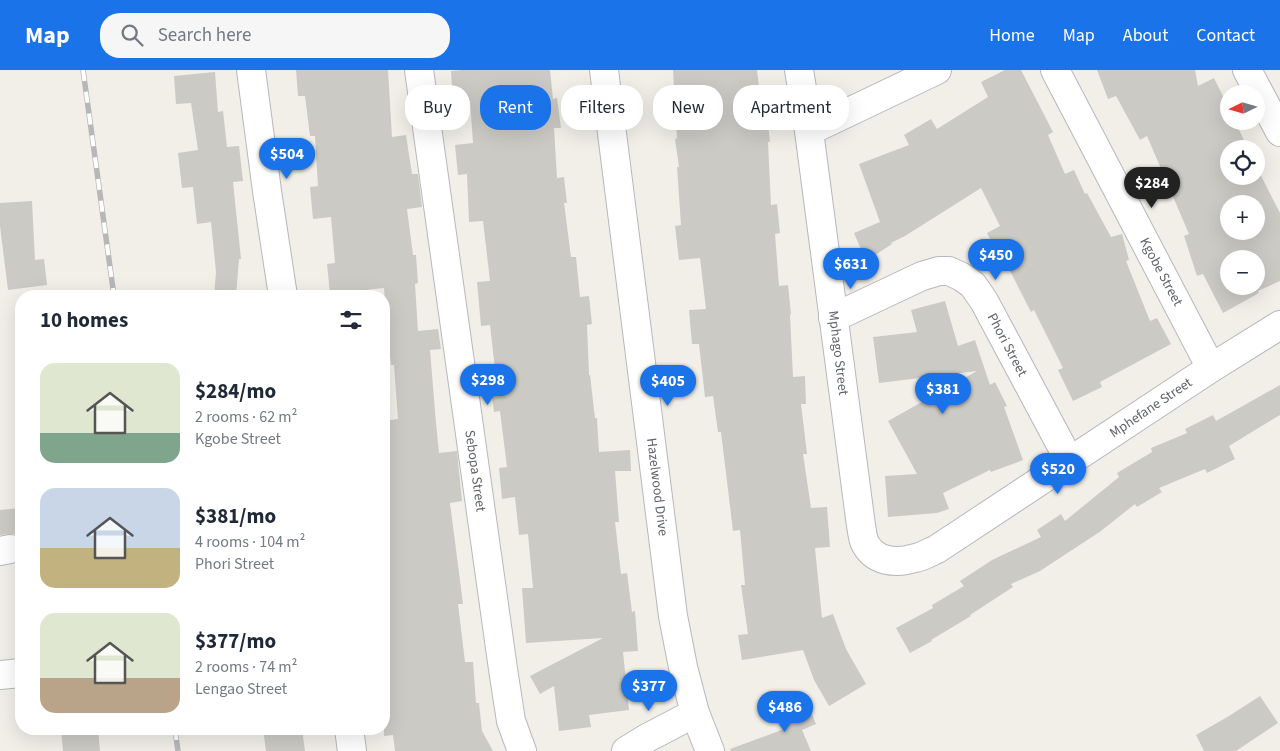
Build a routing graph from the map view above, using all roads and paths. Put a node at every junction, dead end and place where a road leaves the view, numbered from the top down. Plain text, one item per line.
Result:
1 (251, 70) edge
2 (419, 70) edge
3 (604, 70) edge
4 (799, 70) edge
5 (937, 70) edge
6 (1055, 70) edge
7 (1247, 70) edge
8 (809, 131) junction
9 (1280, 132) edge
10 (282, 290) edge
11 (833, 318) junction
12 (1280, 325) edge
13 (1211, 368) junction
14 (1070, 462) junction
15 (860, 518) joint
16 (15, 674) edge
17 (0, 676) edge
18 (695, 713) junction
19 (350, 735) edge
20 (352, 751) edge
21 (522, 751) edge
22 (626, 751) edge
23 (710, 751) edge

1 - 10 street
2 - 21 street, Sebopa Street
3 - 18 street, Hazelwood Drive
4 - 8 street, Mphago Street
5 - 8 street
6 - 13 street, Kgobe Street
7 - 9 street
8 - 11 street, Mphago Street
11 - 14 street, Phori Street
11 - 15 street, Mphago Street
12 - 13 street, Mphefane Street
13 - 14 street, Mphefane Street
14 - 15 street, Mphefane Street
16 - 17 street
18 - 22 street
18 - 23 street, Hazelwood Drive
19 - 20 street

